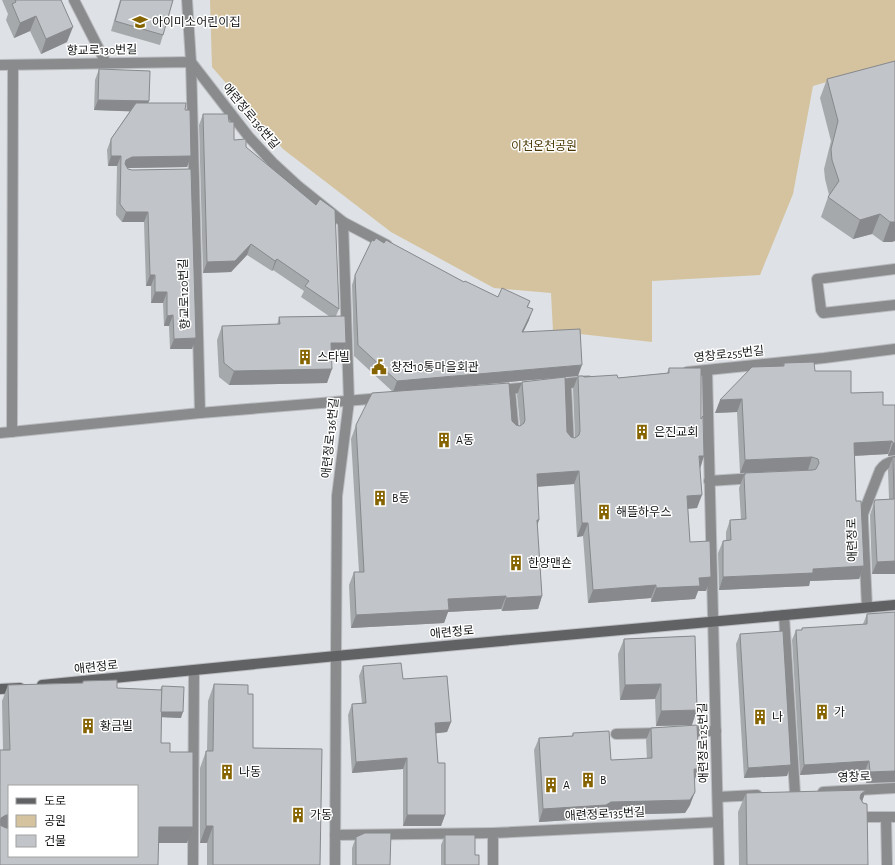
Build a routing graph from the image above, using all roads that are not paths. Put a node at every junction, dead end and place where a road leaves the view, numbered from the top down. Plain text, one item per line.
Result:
1 (74, 0) edge
2 (188, 0) edge
3 (191, 62) junction
4 (106, 63) junction
5 (0, 65) edge
6 (13, 65) junction
7 (344, 222) junction
8 (399, 251) edge
9 (895, 269) edge
10 (895, 305) edge
11 (895, 349) edge
12 (707, 370) junction
13 (678, 373) edge
14 (596, 381) edge
15 (566, 384) junction
16 (510, 389) junction
17 (487, 391) edge
18 (394, 398) edge
19 (348, 401) junction
20 (200, 413) junction
21 (12, 432) junction
22 (0, 433) edge
23 (514, 433) edge
24 (569, 445) edge
25 (895, 461) edge
26 (764, 478) edge
27 (709, 481) junction
28 (895, 605) edge
29 (867, 607) junction
30 (784, 615) junction
31 (713, 621) junction
32 (336, 656) junction
33 (194, 670) junction
34 (0, 690) edge
35 (716, 731) junction
36 (616, 734) dead end
37 (895, 788) edge
38 (764, 795) edge
39 (718, 797) junction
40 (891, 817) edge
41 (859, 818) edge
42 (718, 822) junction
43 (493, 832) junction
44 (335, 835) junction
45 (193, 865) edge
46 (335, 865) edge
47 (493, 865) edge
48 (719, 865) edge
49 (887, 865) edge

1 - 4 street
2 - 3 street
3 - 4 street, 향교로130번길
3 - 7 street, 애련정로136번길
3 - 20 street, 향교로120번길
4 - 6 street, 향교로130번길
5 - 6 street, 향교로130번길
6 - 21 street
7 - 8 street, 애련정로136번길
7 - 19 street, 애련정로136번길
9 - 10 street
11 - 12 street, 영창로255번길
12 - 13 street, 영창로255번길
12 - 27 street
14 - 15 street
15 - 16 street
15 - 24 street
16 - 17 street
16 - 23 street
18 - 19 street
19 - 20 street
19 - 32 street, 애련정로136번길
20 - 21 street
21 - 22 street
25 - 29 street, 애련정로
26 - 27 street
27 - 31 street
28 - 29 street, 애련정로
29 - 30 street, 애련정로
30 - 31 street, 애련정로
30 - 37 street, 영창로
31 - 32 street, 애련정로
31 - 35 street, 애련정로125번길
32 - 33 street, 애련정로
32 - 44 street
33 - 34 street, 애련정로
33 - 45 street
35 - 36 street
35 - 39 street, 애련정로125번길
38 - 39 street
39 - 42 street, 애련정로125번길
40 - 41 street
40 - 49 street
42 - 43 street, 애련정로135번길
42 - 48 street, 애련정로125번길
43 - 44 street, 애련정로135번길
43 - 47 street
44 - 46 street

